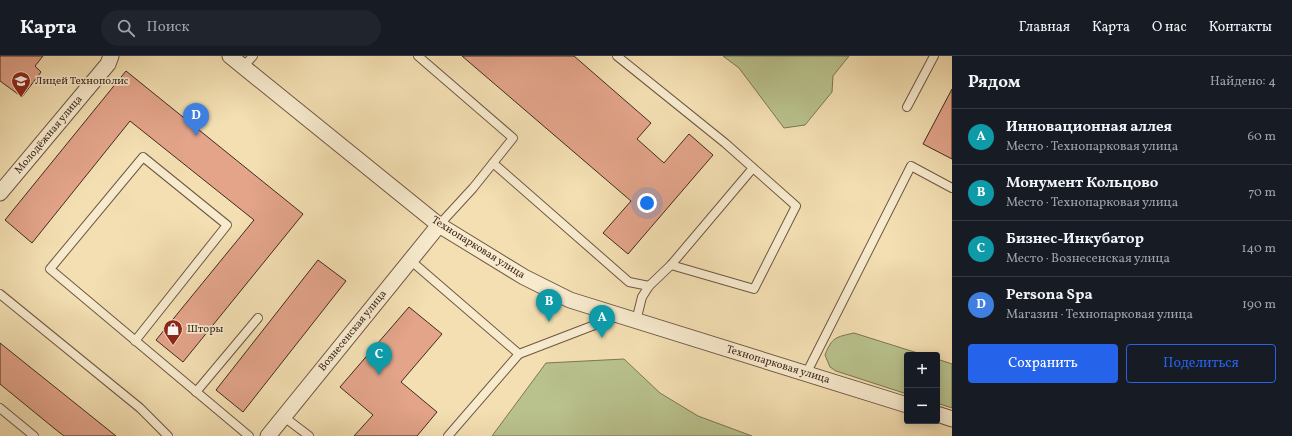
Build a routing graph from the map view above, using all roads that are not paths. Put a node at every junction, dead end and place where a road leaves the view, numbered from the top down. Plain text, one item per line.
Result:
1 (111, 56) edge
2 (230, 56) edge
3 (418, 56) edge
4 (617, 56) edge
5 (934, 56) edge
6 (248, 62) edge
7 (906, 107) dead end
8 (493, 163) junction
9 (753, 168) junction
10 (952, 188) edge
11 (0, 194) edge
12 (438, 225) junction
13 (410, 260) junction
14 (672, 265) junction
15 (649, 286) junction
16 (0, 294) edge
17 (619, 316) junction
18 (258, 318) dead end
19 (636, 321) junction
20 (135, 341) junction
21 (519, 354) junction
22 (806, 374) junction
23 (196, 392) junction
24 (904, 404) edge
25 (0, 408) edge
26 (940, 415) edge
27 (284, 417) junction
28 (952, 419) edge
29 (34, 436) edge
30 (168, 436) edge
31 (249, 436) edge
32 (268, 436) edge
33 (309, 436) edge
34 (448, 436) edge

1 - 11 street, Молодёжная улица
2 - 6 street, Технопарковая улица
3 - 8 lane
4 - 9 lane
5 - 7 lane
6 - 12 street, Технопарковая улица
8 - 12 lane
8 - 15 lane
9 - 14 lane
9 - 14 lane
10 - 22 lane
12 - 13 street, Вознесенская улица
12 - 17 street, Технопарковая улица
13 - 21 lane
13 - 27 street, Вознесенская улица
14 - 15 lane
15 - 19 lane
16 - 30 lane
17 - 19 street, Технопарковая улица
17 - 21 lane
18 - 23 lane
19 - 22 street, Технопарковая улица
20 - 20 lane
20 - 23 lane
21 - 34 lane
22 - 24 street, Технопарковая улица
23 - 31 lane
25 - 29 lane
26 - 28 street
27 - 32 street, Вознесенская улица
27 - 33 lane

